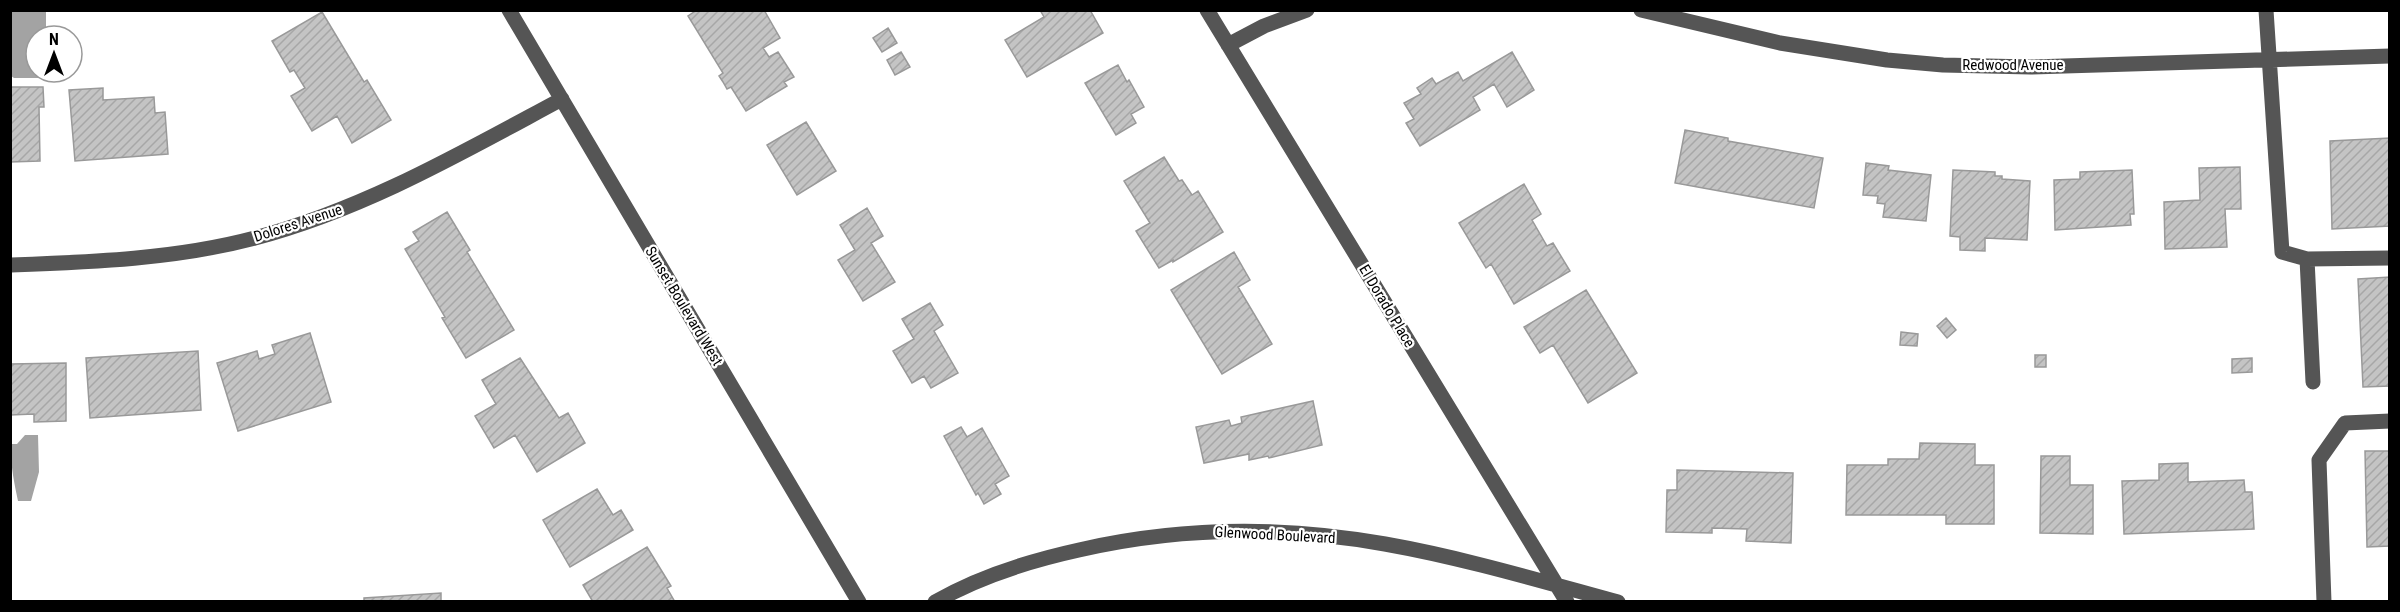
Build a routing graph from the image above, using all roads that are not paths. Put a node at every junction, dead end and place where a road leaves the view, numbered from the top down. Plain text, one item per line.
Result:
1 (508, 10) edge
2 (1207, 10) edge
3 (1307, 10) edge
4 (1641, 10) edge
5 (2266, 10) edge
6 (1228, 45) junction
7 (2390, 56) edge
8 (2269, 60) junction
9 (562, 99) junction
10 (2390, 258) edge
11 (2307, 259) junction
12 (10, 265) edge
13 (2313, 382) dead end
14 (2390, 421) edge
15 (1557, 585) junction
16 (859, 602) edge
17 (935, 602) edge
18 (1567, 602) edge
19 (1618, 602) edge
20 (2324, 602) edge

1 - 9 street, Sunset Boulevard West
2 - 6 street, El Dorado Place
3 - 6 street
4 - 8 street, Redwood Avenue
5 - 8 street
6 - 15 street, El Dorado Place
7 - 8 street, Redwood Avenue
8 - 11 street
9 - 12 street, Dolores Avenue
9 - 16 street, Sunset Boulevard West
10 - 11 street
11 - 13 street
14 - 20 street
15 - 17 street, Glenwood Boulevard
15 - 18 street, El Dorado Place
15 - 19 street, Glenwood Boulevard

